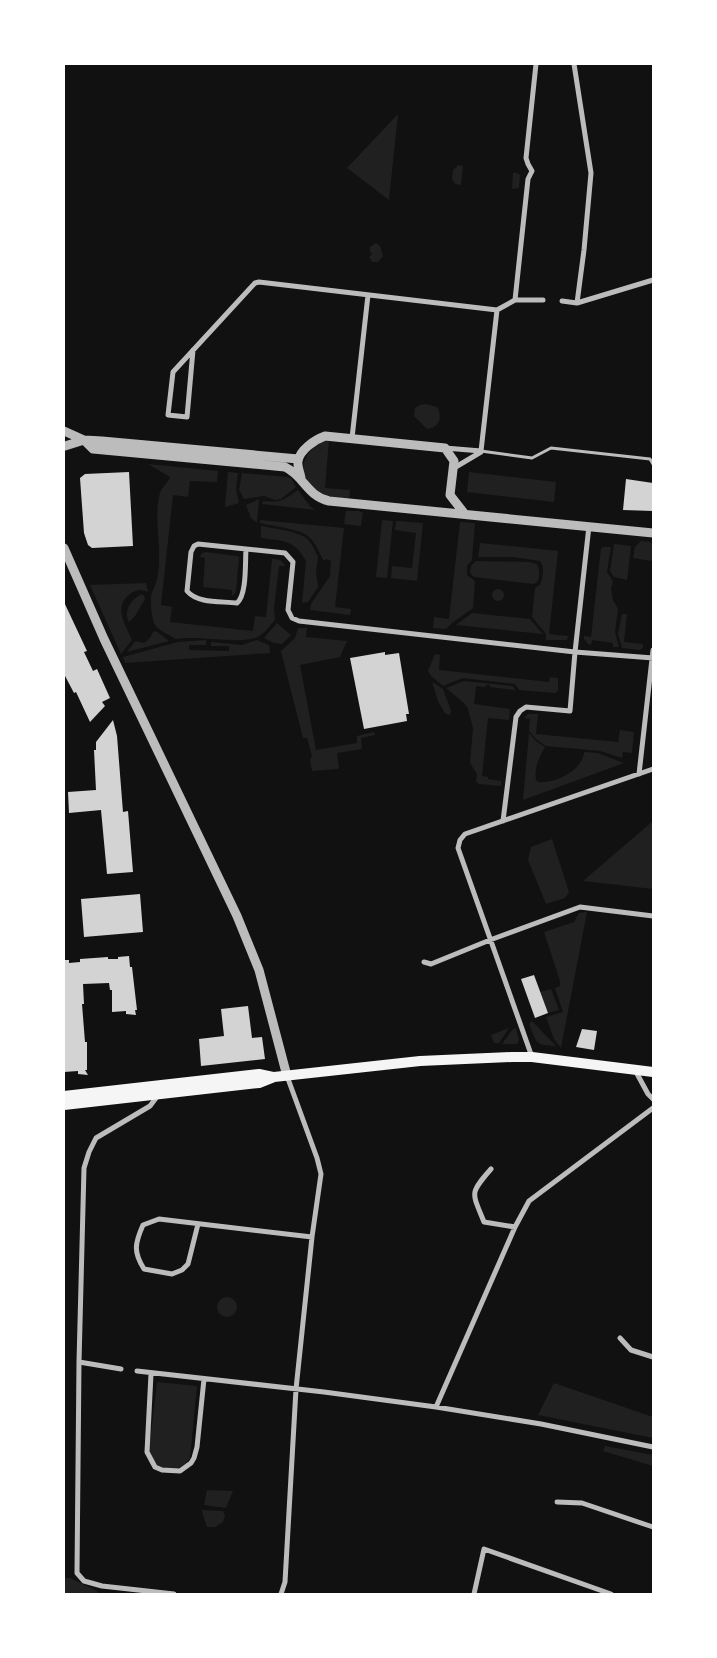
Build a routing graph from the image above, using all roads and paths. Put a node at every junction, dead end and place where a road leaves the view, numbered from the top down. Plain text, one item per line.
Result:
1 (536, 64) edge
2 (574, 64) edge
3 (653, 280) edge
4 (368, 295) junction
5 (514, 300) junction
6 (542, 300) dead end
7 (562, 301) dead end
8 (578, 303) junction
9 (497, 310) junction
10 (193, 350) junction
11 (64, 431) edge
12 (352, 438) junction
13 (84, 440) junction
14 (64, 447) edge
15 (445, 448) junction
16 (482, 451) junction
17 (298, 459) junction
18 (653, 464) edge
19 (454, 468) junction
20 (302, 479) junction
21 (450, 495) junction
22 (435, 510) junction
23 (464, 513) junction
24 (588, 526) junction
25 (653, 533) edge
26 (64, 548) edge
27 (246, 549) junction
28 (653, 650) edge
29 (575, 652) junction
30 (653, 658) edge
31 (653, 769) edge
32 (639, 774) junction
33 (503, 821) junction
34 (653, 916) edge
35 (490, 940) junction
36 (424, 962) dead end
37 (532, 1057) junction
38 (635, 1070) junction
39 (653, 1072) edge
40 (287, 1076) junction
41 (158, 1090) junction
42 (64, 1096) edge
43 (653, 1099) edge
44 (64, 1105) edge
45 (653, 1108) edge
46 (491, 1169) dead end
47 (198, 1224) junction
48 (515, 1226) junction
49 (312, 1237) junction
50 (620, 1338) dead end
51 (653, 1357) edge
52 (78, 1362) junction
53 (121, 1369) dead end
54 (138, 1371) dead end
55 (151, 1374) junction
56 (204, 1380) junction
57 (296, 1390) junction
58 (436, 1407) junction
59 (653, 1447) edge
60 (557, 1502) dead end
61 (653, 1527) edge
62 (174, 1594) edge
63 (281, 1594) edge
64 (474, 1594) edge
65 (611, 1594) edge

1 - 5 street
2 - 8 street
3 - 8 street
4 - 9 street
4 - 10 street
4 - 12 street
5 - 6 street
5 - 9 street
7 - 8 street
9 - 16 street
10 - 10 street
11 - 13 street
11 - 14 street
12 - 15 street
12 - 17 street
13 - 14 street
13 - 17 street
13 - 20 street
15 - 16 street
15 - 19 street
16 - 18 lane
16 - 19 street
17 - 20 street
19 - 21 street
20 - 22 street
21 - 22 street
21 - 23 street
22 - 23 street
23 - 24 street
24 - 25 street
24 - 29 street
26 - 40 street
27 - 27 street
27 - 29 street
28 - 30 street
29 - 30 street
29 - 33 street
30 - 32 street
31 - 32 street
32 - 33 street
33 - 35 street
34 - 35 street
35 - 36 street
35 - 37 street
37 - 38 main road
37 - 40 main road
38 - 39 main road
38 - 43 street
40 - 41 main road
40 - 49 street
41 - 42 main road
41 - 44 main road
41 - 52 street
45 - 48 street
46 - 48 street
47 - 47 street
47 - 49 street
48 - 58 street
49 - 57 street
50 - 51 street
52 - 53 street
52 - 62 street
54 - 55 street
55 - 56 street
55 - 56 street
56 - 57 street
57 - 58 street
57 - 63 street
58 - 59 street
60 - 61 street
64 - 65 street

